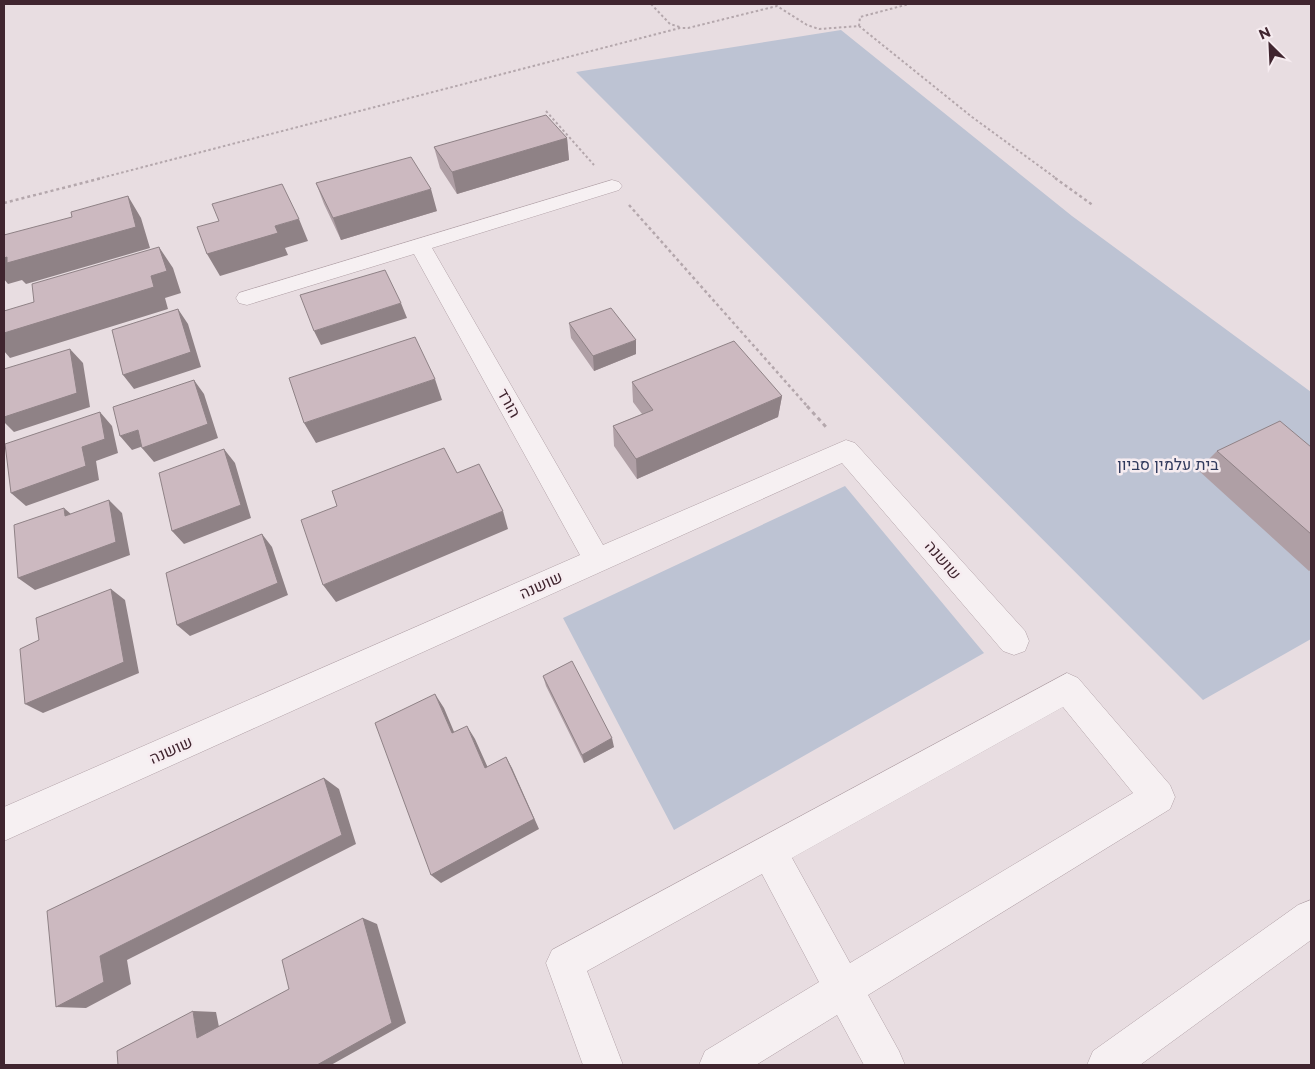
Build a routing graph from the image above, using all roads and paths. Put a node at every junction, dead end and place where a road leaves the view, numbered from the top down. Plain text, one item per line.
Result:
1 (651, 4) edge
2 (909, 4) edge
3 (859, 26) junction
4 (680, 28) junction
5 (546, 111) dead end
6 (612, 186) junction
7 (4, 203) edge
8 (1094, 206) dead end
9 (420, 245) junction
10 (247, 298) dead end
11 (846, 450) junction
12 (597, 560) junction
13 (1014, 641) dead end
14 (4, 824) edge
15 (769, 852) junction
16 (1311, 918) edge
17 (844, 989) junction
18 (603, 1065) edge
19 (719, 1065) edge
20 (886, 1065) edge
21 (1107, 1065) edge

1 - 4 path
2 - 3 path
3 - 4 path
3 - 8 path
4 - 7 path
5 - 6 path
6 - 9 street
6 - 11 path
9 - 10 street
9 - 12 street, הורד
11 - 12 street, שושנה
11 - 13 street, שושנה
12 - 14 street, שושנה
15 - 17 street
15 - 17 street
15 - 18 street
16 - 21 street
17 - 19 street
17 - 20 street

